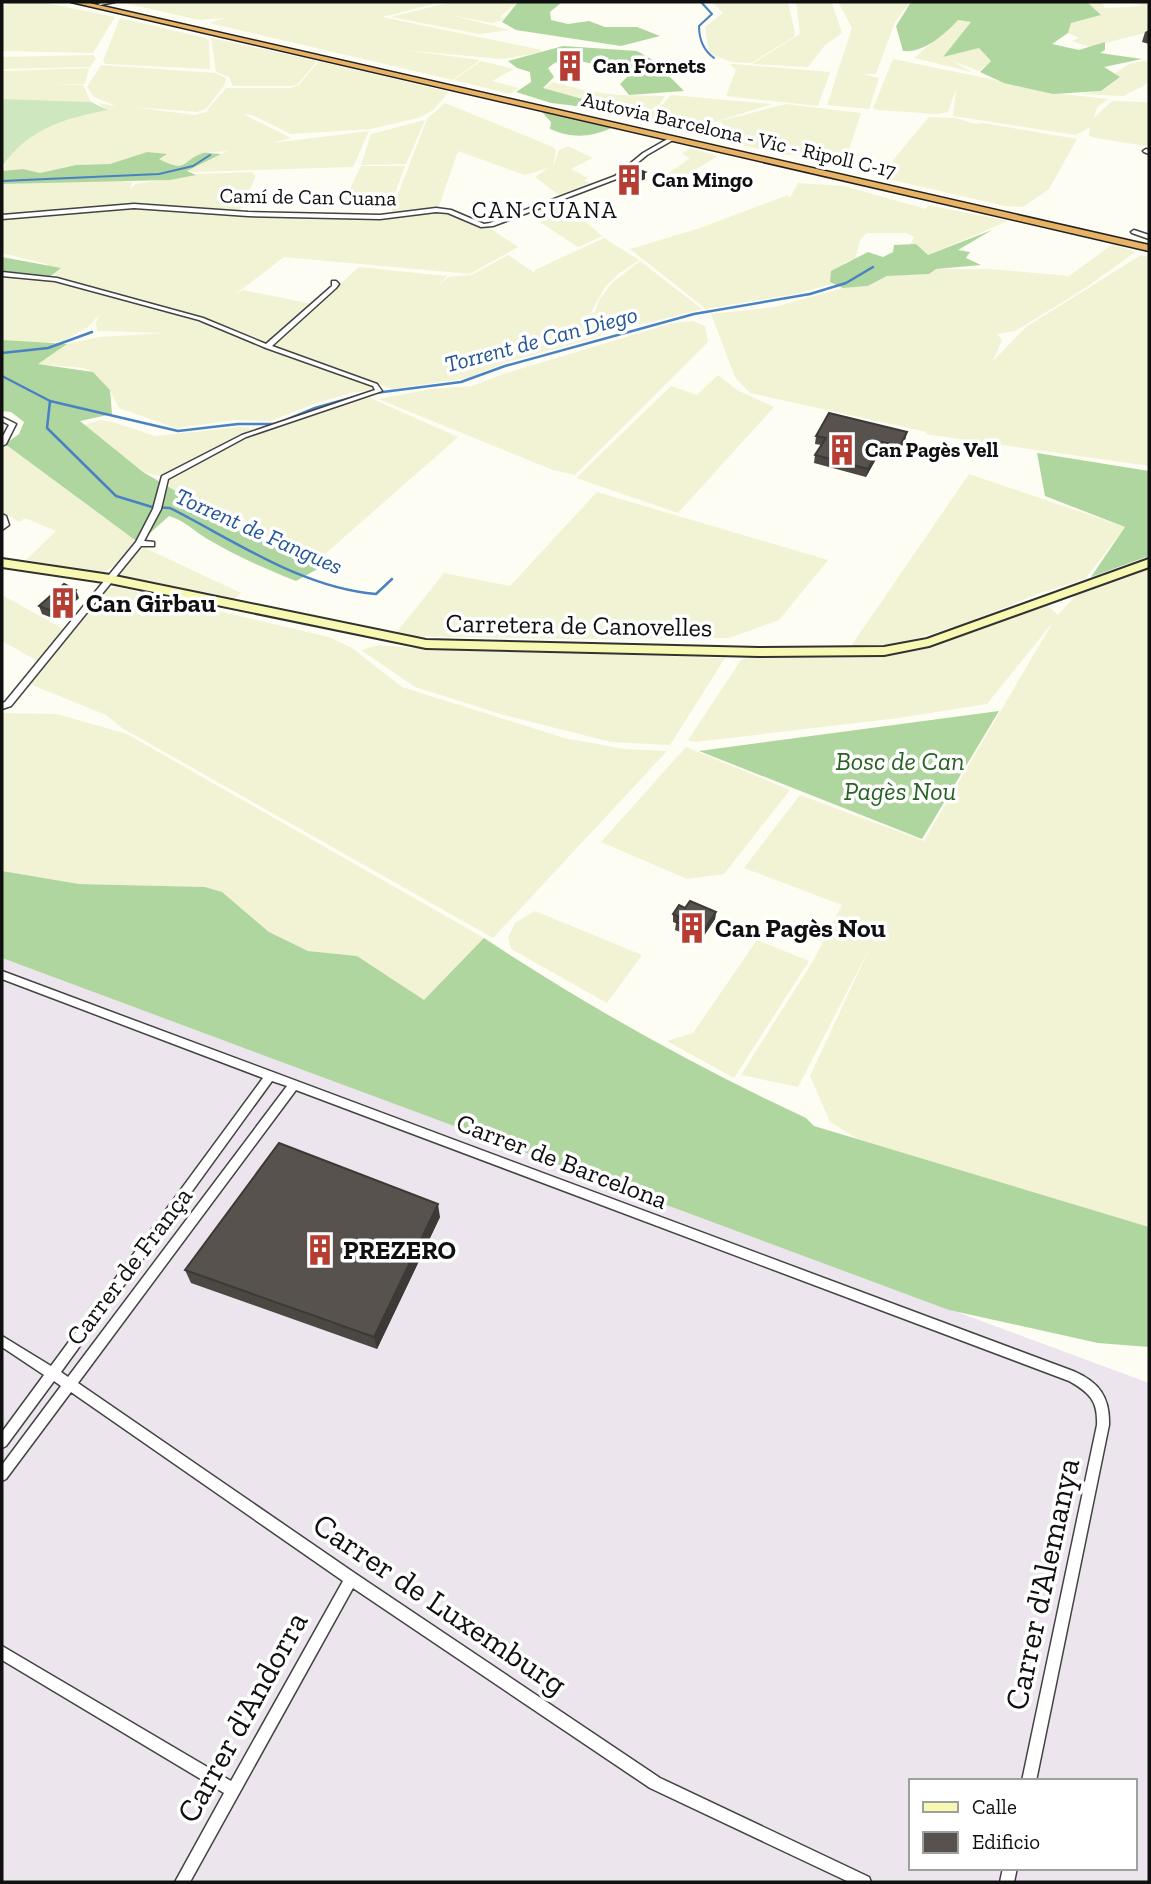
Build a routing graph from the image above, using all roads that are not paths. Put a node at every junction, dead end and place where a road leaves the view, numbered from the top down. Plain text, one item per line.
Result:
1 (75, 2) edge
2 (113, 2) edge
3 (96, 3) edge
4 (671, 139) junction
5 (2, 217) edge
6 (1134, 232) dead end
7 (1149, 237) edge
8 (1149, 246) edge
9 (2, 274) edge
10 (334, 282) dead end
11 (268, 347) junction
12 (2, 419) edge
13 (2, 444) edge
14 (2, 516) edge
15 (2, 528) edge
16 (139, 543) junction
17 (151, 544) dead end
18 (2, 563) edge
19 (1149, 563) edge
20 (110, 579) junction
21 (2, 706) edge
22 (2, 975) edge
23 (271, 1075) junction
24 (294, 1085) junction
25 (2, 1341) edge
26 (52, 1374) junction
27 (69, 1384) junction
28 (1100, 1398) joint
29 (2, 1442) edge
30 (2, 1475) edge
31 (351, 1579) junction
32 (2, 1653) edge
33 (1029, 1779) edge
34 (233, 1790) junction
35 (182, 1882) edge
36 (864, 1882) edge

1 - 4 highway, Autovia Barcelona - Vic - Ripoll C-17
2 - 3 street
3 - 8 highway, Autovia Barcelona - Vic - Ripoll C-17
4 - 5 street, Camí de Can Cuana
4 - 8 highway, Autovia Barcelona - Vic - Ripoll C-17
6 - 7 street
9 - 11 street
10 - 11 street
11 - 16 street
12 - 13 street
14 - 15 street
16 - 17 street
16 - 20 street
18 - 20 street, Carretera de Canovelles
19 - 20 street, Carretera de Canovelles
20 - 21 street
22 - 23 street, Carrer de Barcelona
23 - 24 street, Carrer de Barcelona
23 - 26 street, Carrer de França
24 - 27 street, Carrer de França
24 - 28 street, Carrer de Barcelona
25 - 26 street, Carrer de Luxemburg
26 - 27 street, Carrer de Luxemburg
26 - 29 street, Carrer de França
27 - 30 street, Carrer de França
27 - 31 street, Carrer de Luxemburg
28 - 33 street, Carrer d'Alemanya
31 - 34 street, Carrer d'Andorra
31 - 36 street, Carrer de Luxemburg
32 - 34 street
34 - 35 street, Carrer d'Andorra

